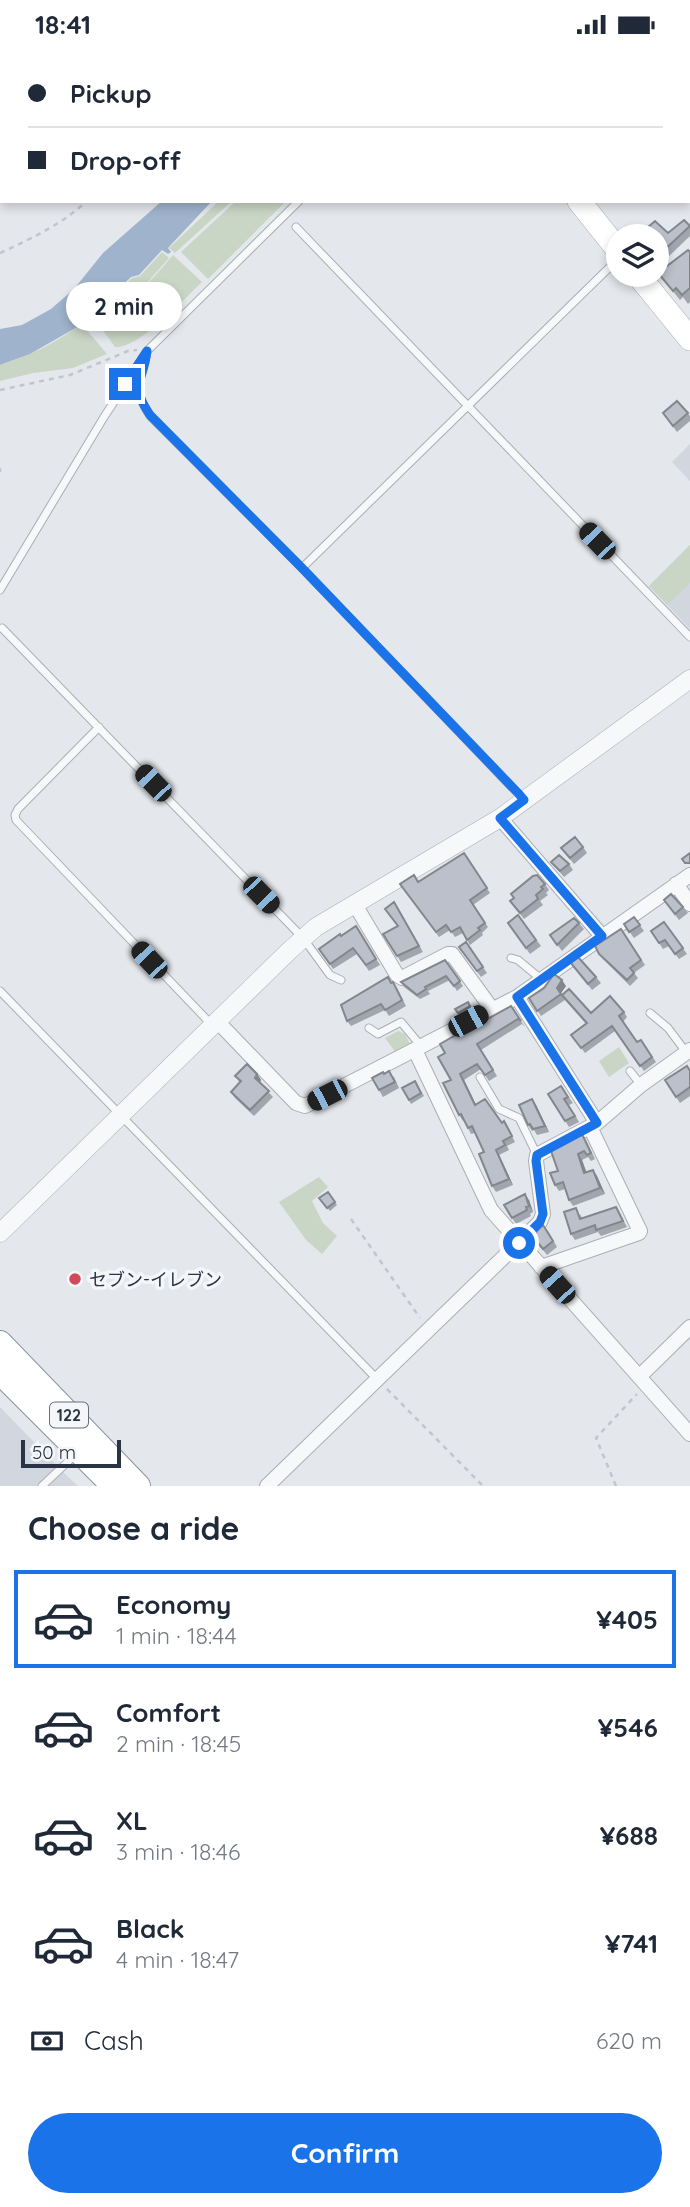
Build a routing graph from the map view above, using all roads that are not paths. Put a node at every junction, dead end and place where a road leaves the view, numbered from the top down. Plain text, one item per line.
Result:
1 (297, 203) edge
2 (581, 203) edge
3 (296, 227) dead end
4 (606, 235) edge
5 (606, 271) edge
6 (648, 287) edge
7 (690, 339) edge
8 (147, 351) junction
9 (468, 407) junction
10 (302, 568) junction
11 (0, 590) edge
12 (2, 628) dead end
13 (690, 637) edge
14 (690, 679) edge
15 (99, 727) junction
16 (524, 800) junction
17 (500, 818) junction
18 (690, 875) edge
19 (676, 884) junction
20 (354, 903) junction
21 (690, 904) edge
22 (602, 936) junction
23 (303, 938) junction
24 (511, 958) dead end
25 (541, 979) junction
26 (341, 980) dead end
27 (0, 991) edge
28 (517, 997) junction
29 (492, 1009) junction
30 (650, 1013) dead end
31 (215, 1023) junction
32 (369, 1028) dead end
33 (418, 1048) junction
34 (689, 1051) edge
35 (630, 1072) dead end
36 (480, 1077) edge
37 (641, 1085) junction
38 (120, 1114) junction
39 (593, 1126) junction
40 (537, 1155) junction
41 (0, 1233) edge
42 (519, 1243) junction
43 (541, 1267) junction
44 (690, 1327) edge
45 (0, 1343) edge
46 (0, 1372) edge
47 (376, 1378) junction
48 (643, 1381) junction
49 (690, 1434) edge
50 (78, 1452) junction
51 (42, 1486) edge
52 (114, 1486) edge
53 (138, 1486) edge
54 (267, 1486) edge

1 - 8 lane
2 - 4 main road
3 - 9 lane
5 - 9 lane
6 - 7 main road
8 - 10 lane
8 - 11 lane
9 - 10 lane
9 - 13 lane
10 - 16 lane
12 - 15 lane
14 - 16 street
15 - 23 lane
15 - 31 lane
16 - 17 street
17 - 20 street
17 - 22 street
18 - 19 street
19 - 21 street
19 - 22 street
20 - 23 street
20 - 29 street
22 - 25 street
23 - 26 lane
23 - 31 street
24 - 25 lane
25 - 28 street
27 - 38 lane
28 - 29 street
28 - 39 street
29 - 33 street
30 - 34 lane
31 - 33 street
31 - 38 street
32 - 33 lane
33 - 42 street
34 - 37 street
35 - 37 lane
36 - 40 lane
37 - 39 street
38 - 41 street
38 - 47 lane
39 - 40 street
39 - 43 street
40 - 42 street
42 - 43 street
42 - 47 street
43 - 48 street
44 - 48 street
45 - 53 highway, 122
46 - 50 highway, 122
47 - 54 street
48 - 49 street
50 - 51 lane
50 - 52 highway, 122

